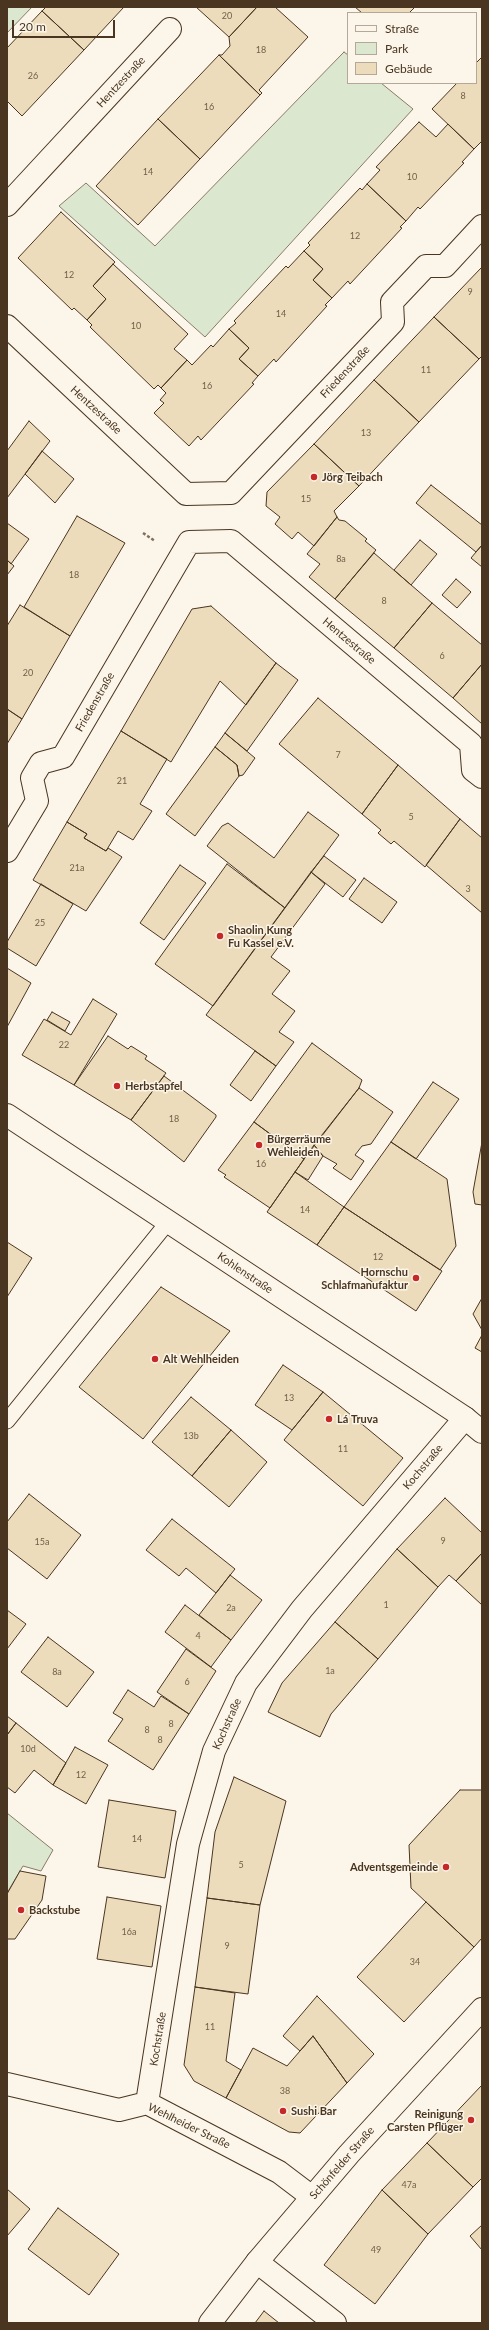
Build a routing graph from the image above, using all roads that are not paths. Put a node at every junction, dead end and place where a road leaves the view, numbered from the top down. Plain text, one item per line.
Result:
1 (170, 30) dead end
2 (7, 205) edge
3 (482, 226) edge
4 (7, 326) edge
5 (186, 494) joint
6 (189, 542) joint
7 (482, 777) edge
8 (7, 851) edge
9 (7, 1115) edge
10 (168, 1222) junction
11 (465, 1418) junction
12 (7, 1421) edge
13 (482, 1432) edge
14 (482, 2009) edge
15 (7, 2084) edge
16 (147, 2103) junction
17 (312, 2197) junction
18 (256, 2262) junction
19 (210, 2323) edge
20 (335, 2323) edge

1 - 2 street, Hentzestraße
3 - 5 street, Friedenstraße
4 - 5 street, Hentzestraße
6 - 7 street, Hentzestraße
6 - 8 street, Friedenstraße
9 - 10 street, Kohlenstraße
10 - 11 street, Kohlenstraße
10 - 12 lane
11 - 13 street, Kohlenstraße
11 - 16 street, Kochstraße
14 - 17 street, Schönfelder Straße
15 - 16 street, Wehlheider Straße
16 - 17 street, Wehlheider Straße
17 - 18 street, Schönfelder Straße
18 - 19 street, Schönfelder Straße
18 - 20 street

